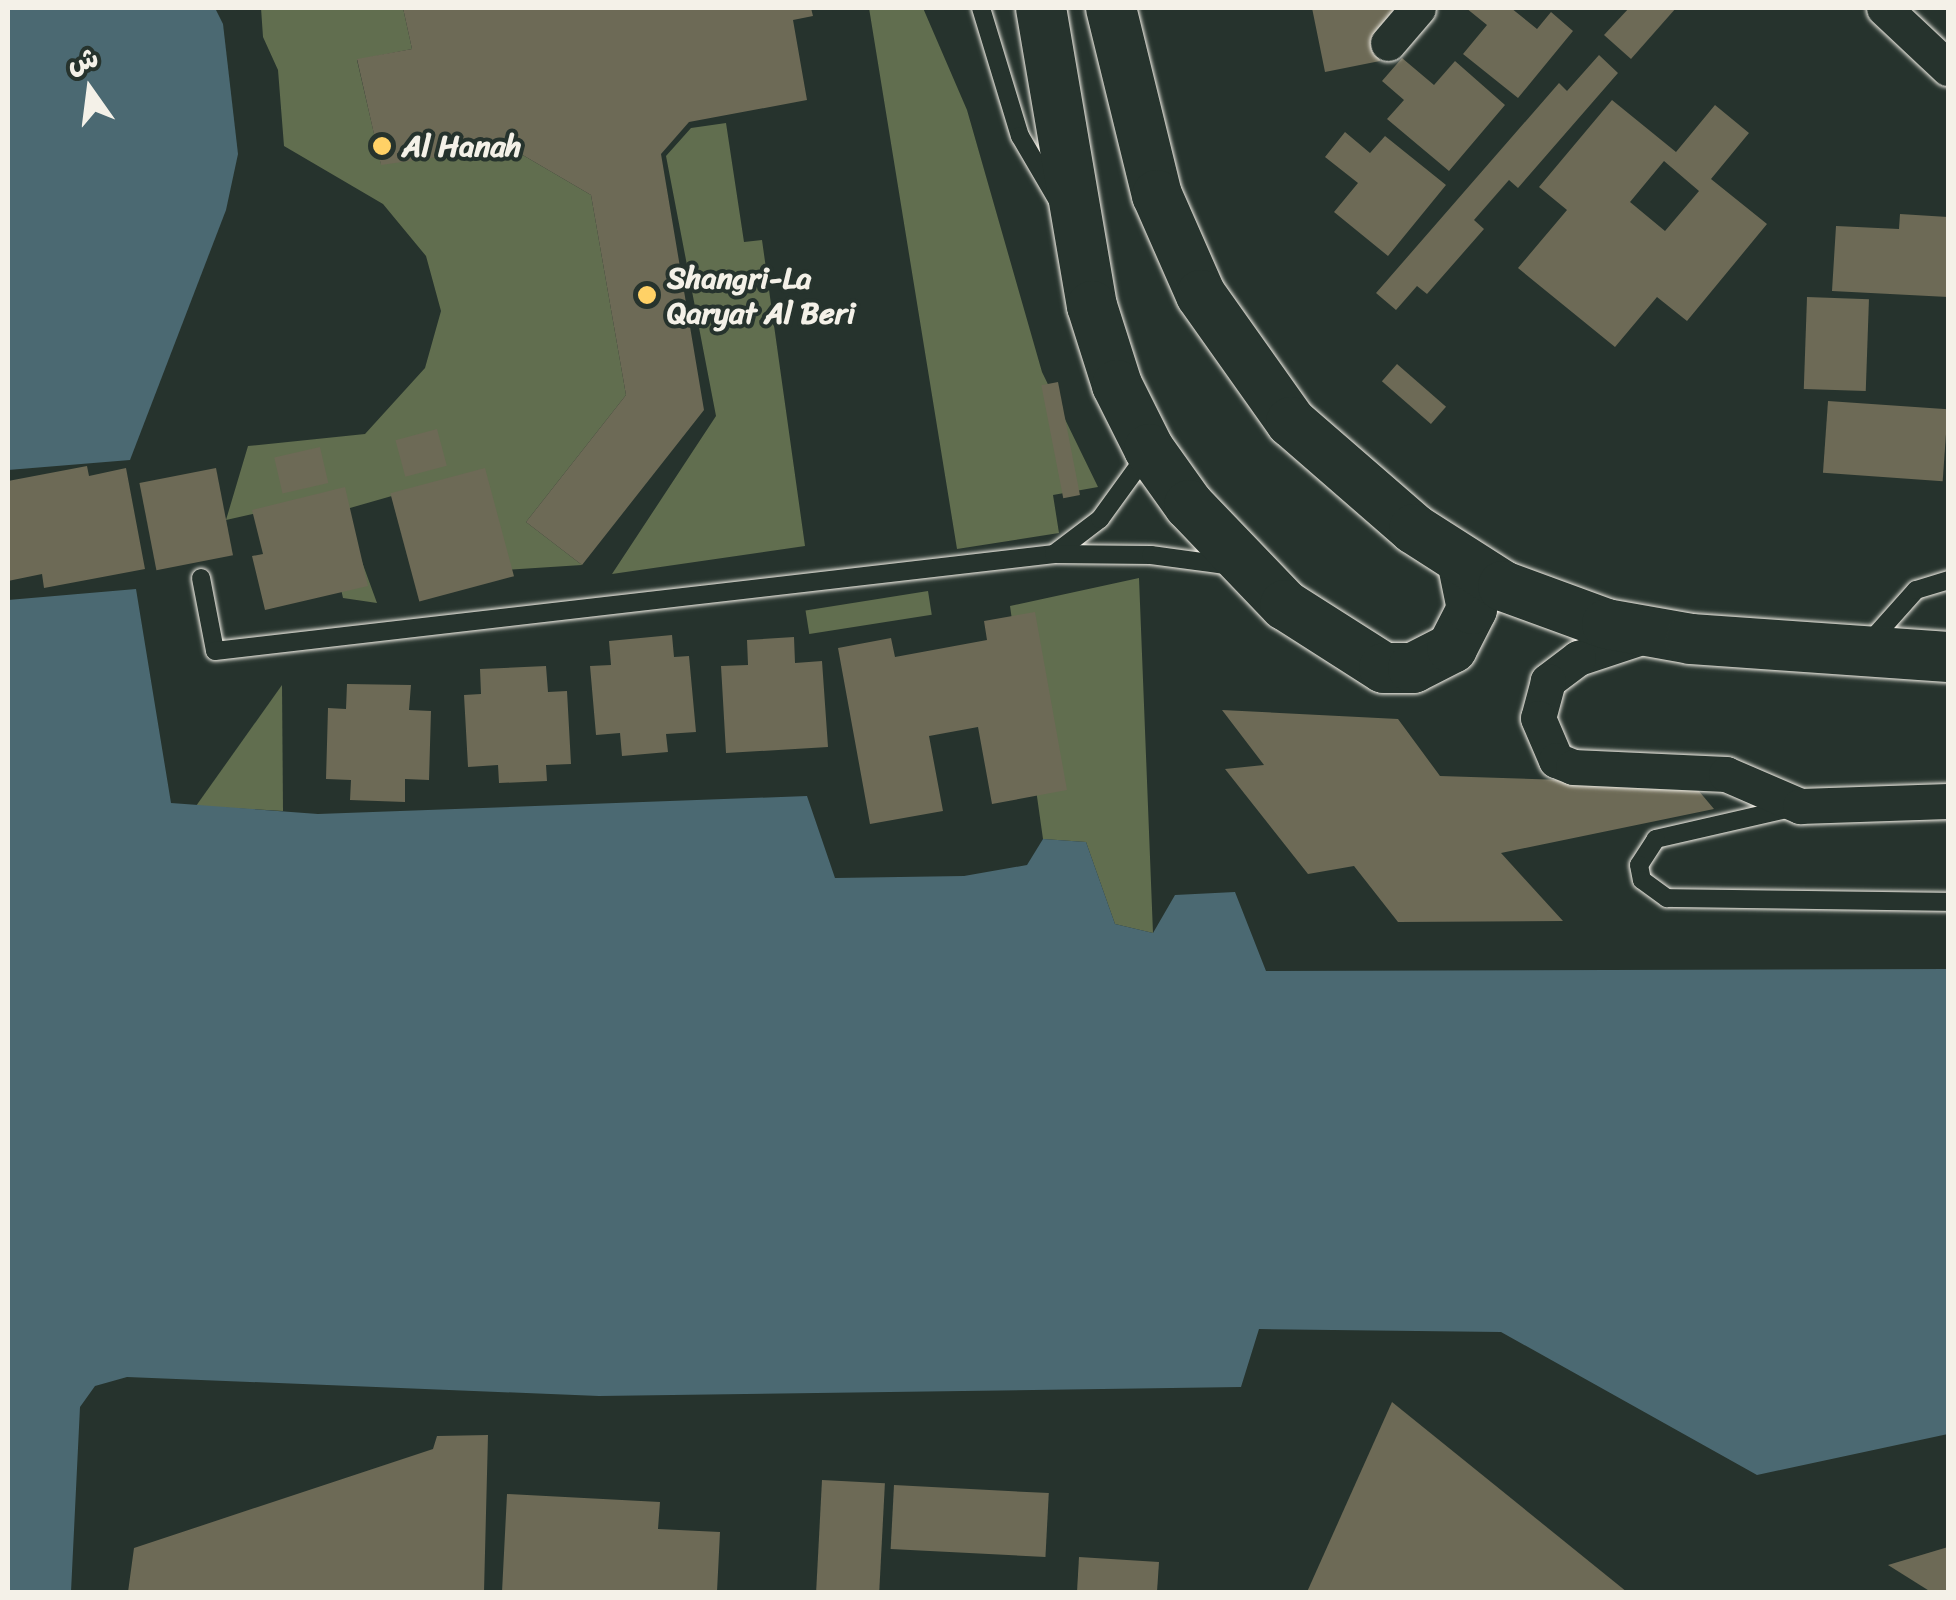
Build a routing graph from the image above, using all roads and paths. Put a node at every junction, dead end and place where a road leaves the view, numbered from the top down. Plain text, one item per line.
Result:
1 (982, 8) edge
2 (1040, 8) edge
3 (1418, 8) edge
4 (1884, 8) edge
5 (1114, 10) edge
6 (1388, 43) dead end
7 (1948, 68) edge
8 (1074, 223) junction
9 (1149, 449) junction
10 (1054, 554) junction
11 (1463, 566) junction
12 (1247, 568) junction
13 (201, 578) dead end
14 (1948, 580) edge
15 (1656, 632) junction
16 (1860, 652) junction
17 (1948, 657) edge
18 (1948, 801) edge
19 (1800, 806) junction
20 (1948, 902) edge

1 - 8 lane
2 - 8 main road
3 - 6 street
4 - 7 street
5 - 11 main road
8 - 9 main road
9 - 10 lane
9 - 12 main road
10 - 12 lane
10 - 13 lane
11 - 12 main road
11 - 15 main road
14 - 16 lane
15 - 16 main road
15 - 19 street
16 - 17 main road
18 - 19 street
19 - 20 lane

